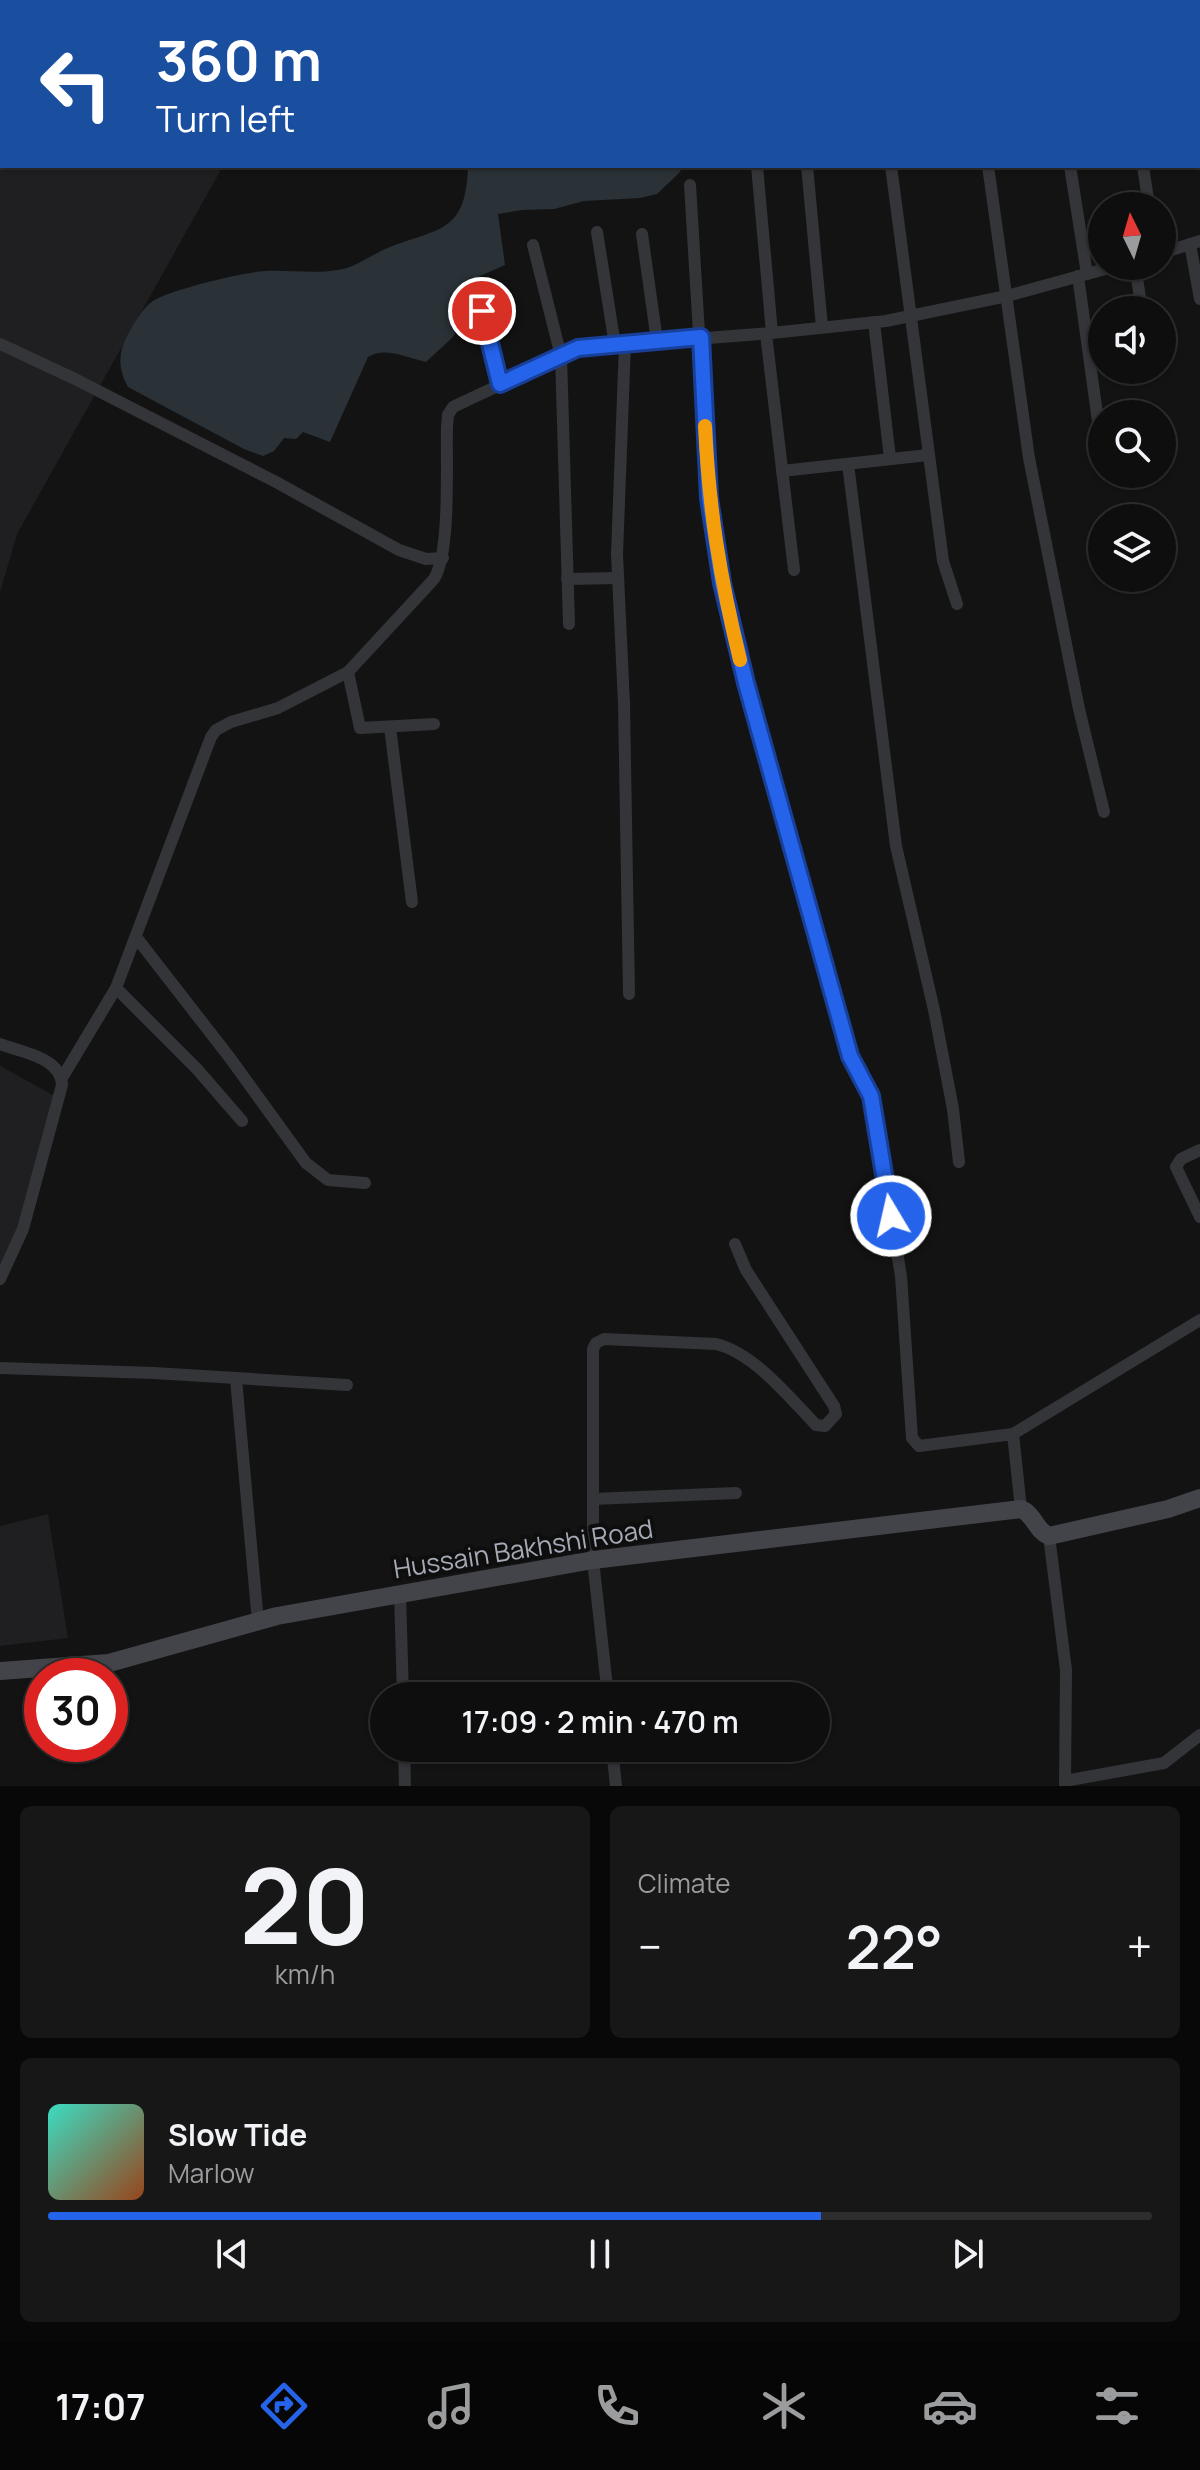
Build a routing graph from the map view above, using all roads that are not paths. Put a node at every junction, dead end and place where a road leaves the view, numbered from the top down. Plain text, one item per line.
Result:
1 (757, 168) edge
2 (807, 168) edge
3 (891, 168) edge
4 (988, 168) edge
5 (1070, 168) edge
6 (1143, 168) edge
7 (690, 185) dead end
8 (1147, 192) edge
9 (597, 232) dead end
10 (642, 234) dead end
11 (1195, 243) edge
12 (533, 245) dead end
13 (1088, 274) edge
14 (1083, 275) junction
15 (1007, 296) junction
16 (1200, 299) edge
17 (482, 311) dead end
18 (912, 316) junction
19 (874, 322) junction
20 (822, 327) junction
21 (769, 334) junction
22 (701, 337) junction
23 (657, 341) junction
24 (0, 344) edge
25 (620, 344) junction
26 (561, 356) junction
27 (500, 384) junction
28 (1096, 400) edge
29 (928, 455) junction
30 (890, 458) junction
31 (848, 464) junction
32 (782, 471) junction
33 (443, 558) junction
34 (794, 570) dead end
35 (618, 578) junction
36 (567, 579) junction
37 (957, 604) dead end
38 (569, 624) dead end
39 (348, 672) junction
40 (434, 724) dead end
41 (390, 727) junction
42 (1104, 812) dead end
43 (412, 902) dead end
44 (136, 937) junction
45 (116, 988) junction
46 (629, 994) dead end
47 (0, 1044) edge
48 (62, 1078) junction
49 (242, 1121) dead end
50 (1200, 1150) edge
51 (959, 1162) dead end
52 (365, 1183) dead end
53 (1200, 1217) edge
54 (735, 1244) dead end
55 (0, 1279) edge
56 (1200, 1320) edge
57 (0, 1368) edge
58 (236, 1379) junction
59 (347, 1385) dead end
60 (1013, 1434) junction
61 (736, 1493) dead end
62 (1200, 1498) edge
63 (593, 1499) junction
64 (1021, 1509) junction
65 (1049, 1536) junction
66 (593, 1560) junction
67 (400, 1594) junction
68 (258, 1622) junction
69 (0, 1671) edge
70 (403, 1682) edge
71 (606, 1682) edge
72 (1200, 1735) edge
73 (404, 1762) edge
74 (613, 1762) edge
75 (1065, 1784) edge
76 (405, 1786) edge
77 (616, 1786) edge

1 - 21 street
2 - 20 street
3 - 18 street
4 - 15 street
5 - 14 street
6 - 8 street
7 - 22 street
9 - 25 street
10 - 23 street
11 - 16 street
12 - 26 street
13 - 14 street
14 - 15 street
14 - 28 street
15 - 18 street
15 - 42 street
17 - 27 street
18 - 19 street
18 - 29 street
19 - 20 street
19 - 30 street
20 - 21 street
21 - 22 street
21 - 32 street
22 - 23 street
22 - 60 street
23 - 25 street
24 - 33 street
25 - 26 street
25 - 35 street
26 - 27 street
26 - 36 street
27 - 33 street
29 - 30 street
29 - 37 street
30 - 31 street
31 - 32 street
31 - 51 street
32 - 34 street
33 - 39 street
35 - 36 street
35 - 46 street
36 - 38 street
39 - 41 street
39 - 44 street
40 - 41 street
41 - 43 street
44 - 45 street
44 - 52 street
45 - 48 street
45 - 49 street
47 - 48 street
48 - 55 street
50 - 53 street
54 - 63 street
56 - 60 street
57 - 58 street
58 - 59 street
58 - 68 street
60 - 64 street
61 - 63 street
62 - 65 street
63 - 66 street
64 - 65 street
64 - 66 street, Hussain Bakhshi Road
65 - 75 street
66 - 67 street, Hussain Bakhshi Road
66 - 71 street
67 - 68 street, Hussain Bakhshi Road
67 - 70 street
68 - 69 street, Hussain Bakhshi Road
72 - 75 street
73 - 76 street
74 - 77 street

